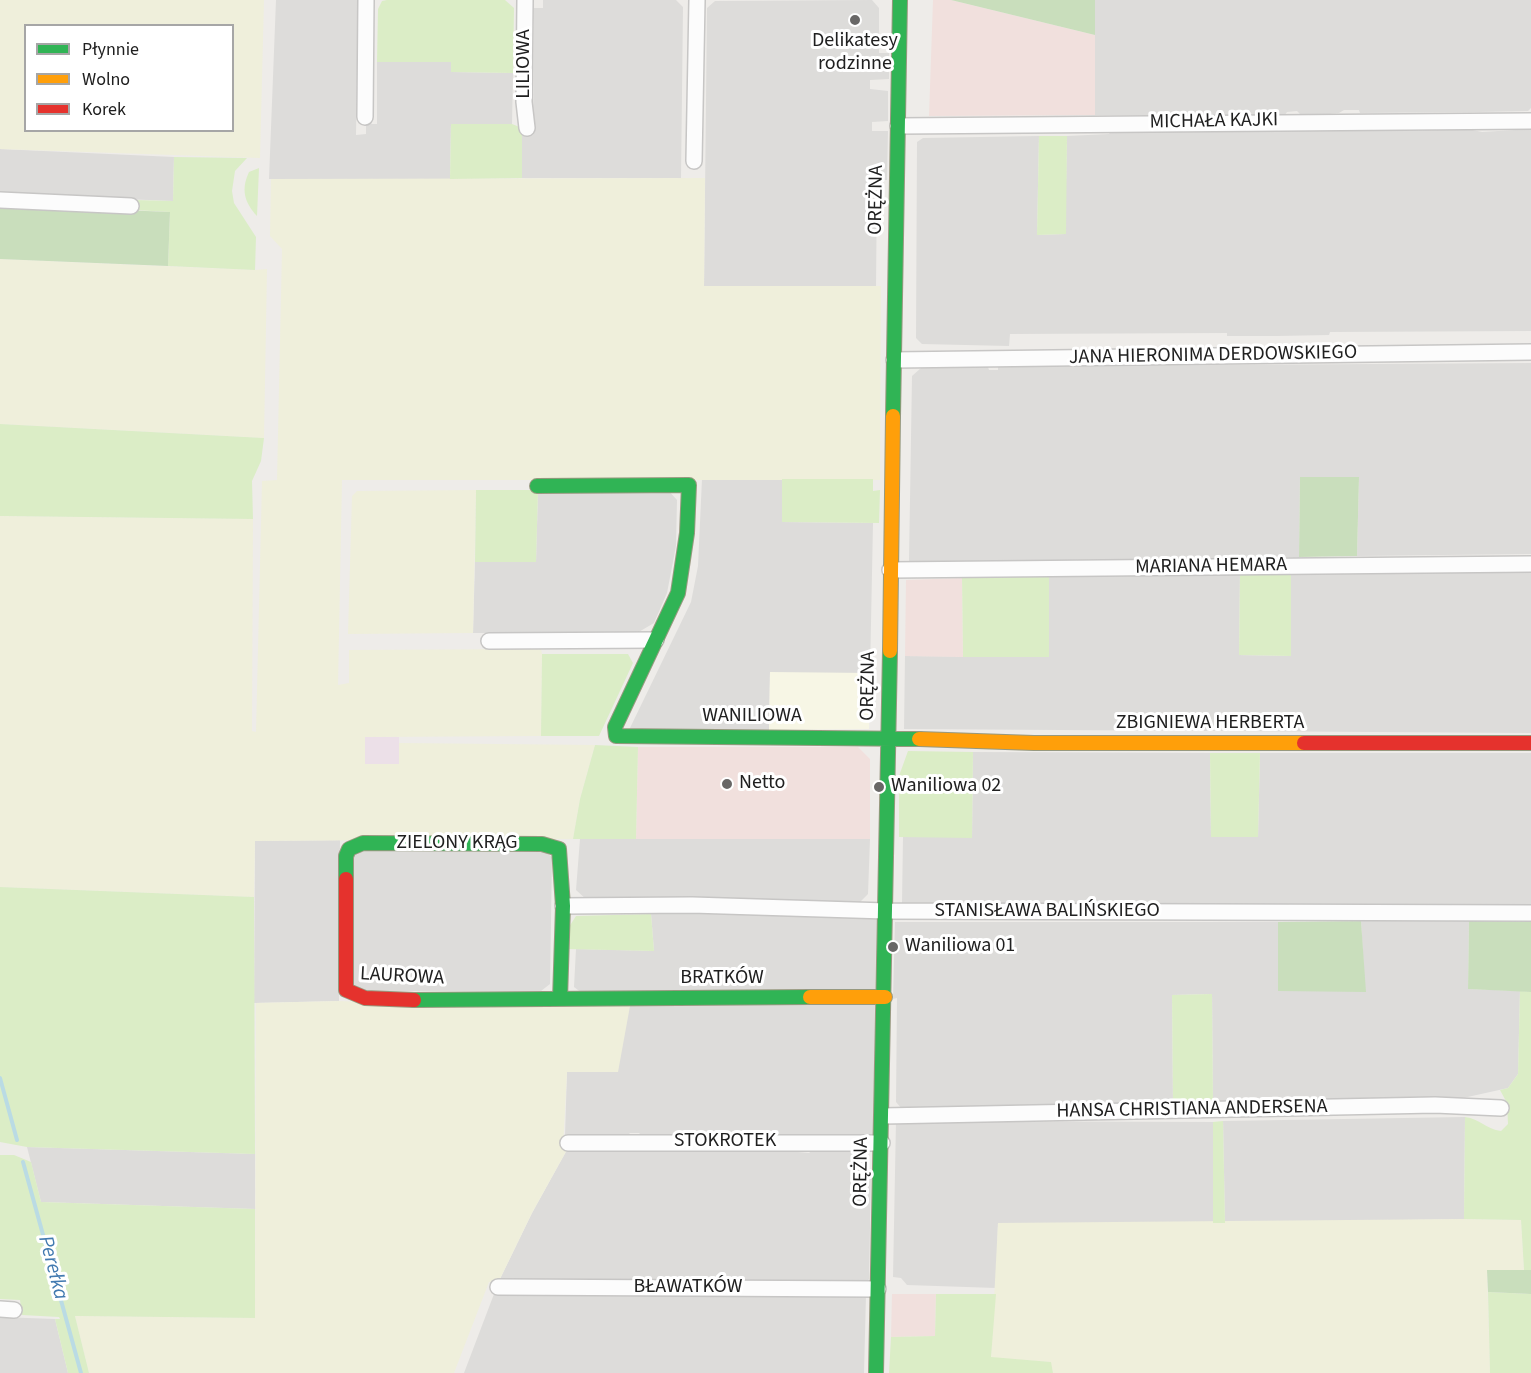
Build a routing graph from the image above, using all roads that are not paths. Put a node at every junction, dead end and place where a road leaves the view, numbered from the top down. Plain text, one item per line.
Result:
1 (366, 0) edge
2 (525, 0) edge
3 (697, 0) edge
4 (900, 0) edge
5 (365, 117) dead end
6 (1531, 121) edge
7 (898, 126) junction
8 (527, 128) dead end
9 (694, 161) dead end
10 (0, 200) edge
11 (131, 206) dead end
12 (1531, 352) edge
13 (894, 360) junction
14 (537, 486) dead end
15 (1531, 564) edge
16 (890, 570) junction
17 (656, 640) junction
18 (489, 641) dead end
19 (888, 738) junction
20 (1531, 743) edge
21 (346, 852) joint
22 (562, 906) junction
23 (886, 911) junction
24 (1531, 913) edge
25 (885, 997) junction
26 (560, 999) junction
27 (1501, 1108) dead end
28 (883, 1116) junction
29 (568, 1143) dead end
30 (882, 1143) junction
31 (498, 1287) dead end
32 (878, 1289) junction
33 (876, 1373) edge

1 - 5 street
2 - 8 street, LILIOWA
3 - 9 street
4 - 7 street, ORĘŻNA
6 - 7 street, MICHAŁA KAJKI
7 - 13 street, ORĘŻNA
10 - 11 street
12 - 13 street, JANA HIERONIMA DERDOWSKIEGO
13 - 16 street, ORĘŻNA
14 - 17 street
15 - 16 street, MARIANA HEMARA
16 - 19 street, ORĘŻNA
17 - 18 street
17 - 19 street, WANILIOWA
19 - 20 street, ZBIGNIEWA HERBERTA
19 - 23 street, ORĘŻNA
21 - 22 street, ZIELONY KRĄG
21 - 26 street, LAUROWA
22 - 23 street, STANISŁAWA BALIŃSKIEGO
22 - 26 street
23 - 24 street, STANISŁAWA BALIŃSKIEGO
23 - 25 street, ORĘŻNA
25 - 26 street, BRATKÓW
25 - 28 street, ORĘŻNA
27 - 28 street, HANSA CHRISTIANA ANDERSENA
28 - 30 street, ORĘŻNA
29 - 30 street, STOKROTEK
30 - 32 street, ORĘŻNA
31 - 32 street, BŁAWATKÓW
32 - 33 street, ORĘŻNA

